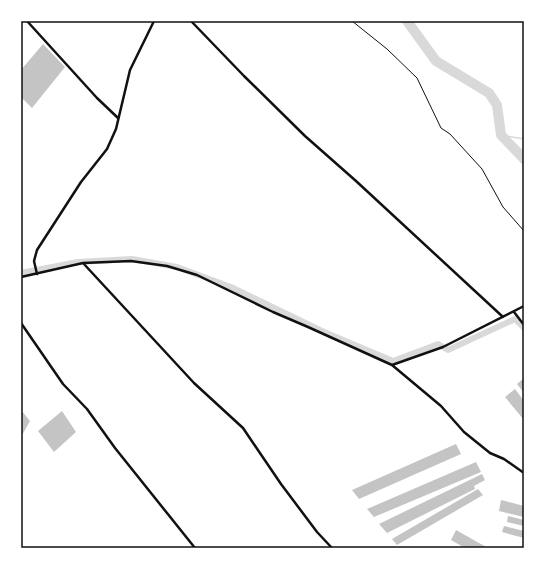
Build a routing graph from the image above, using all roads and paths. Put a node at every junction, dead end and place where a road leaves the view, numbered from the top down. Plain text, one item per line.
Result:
1 (27, 21) edge
2 (154, 21) edge
3 (192, 21) edge
4 (352, 21) edge
5 (118, 118) junction
6 (524, 231) edge
7 (83, 262) junction
8 (37, 274) junction
9 (21, 277) edge
10 (524, 306) edge
11 (514, 312) junction
12 (503, 317) junction
13 (21, 323) edge
14 (524, 325) edge
15 (392, 365) junction
16 (524, 474) edge
17 (195, 548) edge
18 (332, 548) edge

1 - 5 street
2 - 5 street
3 - 12 street
4 - 6 lane
5 - 8 street
7 - 8 street
7 - 15 street
7 - 18 street
8 - 9 street
10 - 11 street
11 - 12 street
11 - 14 street
12 - 15 street
13 - 17 street
15 - 16 street

